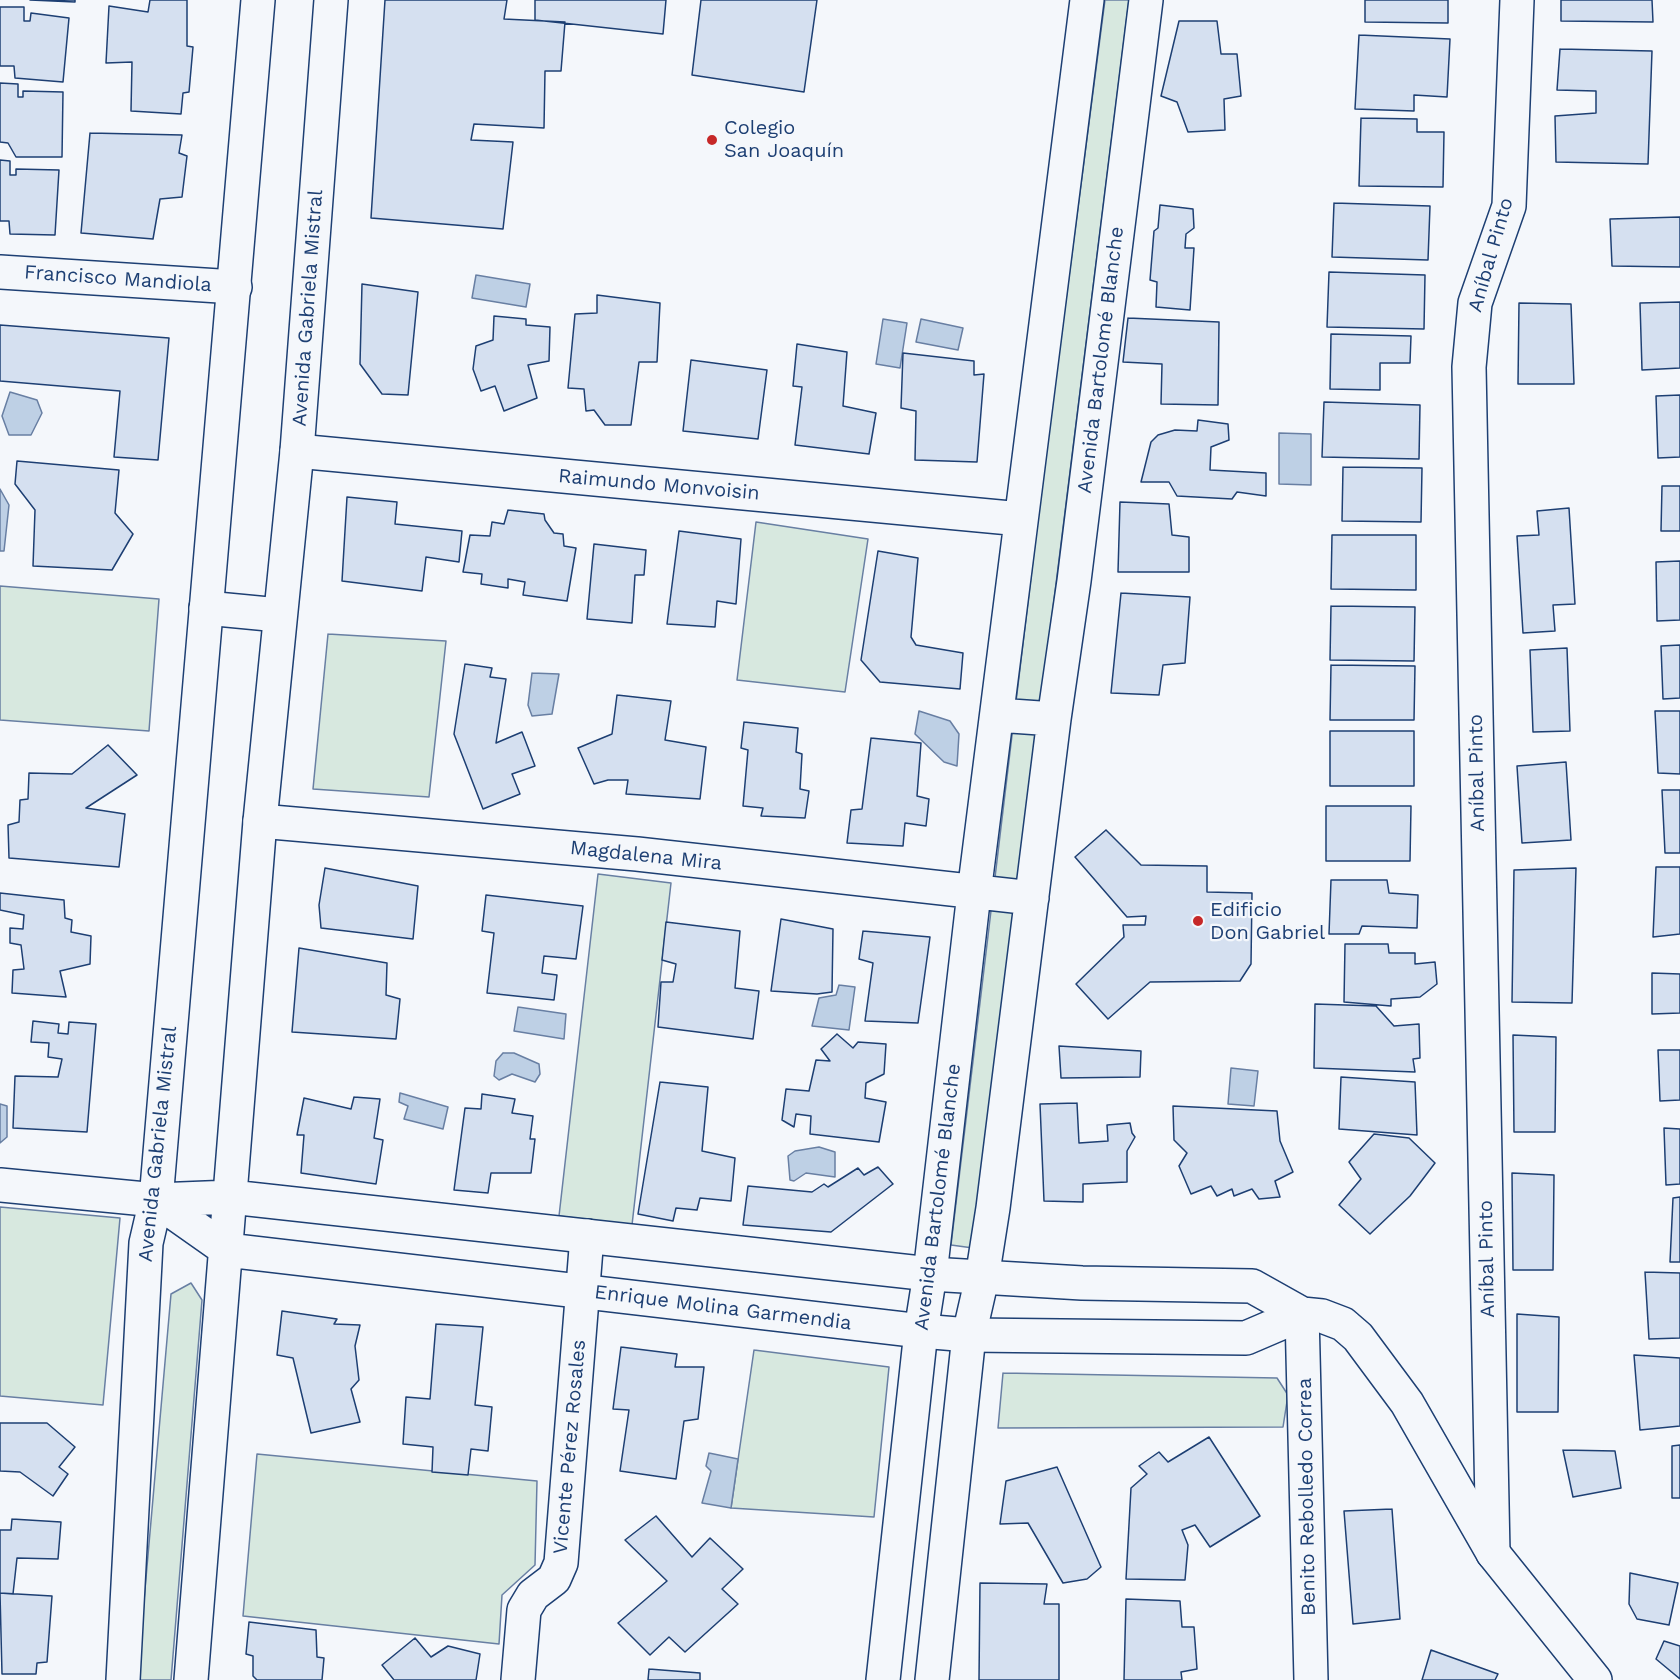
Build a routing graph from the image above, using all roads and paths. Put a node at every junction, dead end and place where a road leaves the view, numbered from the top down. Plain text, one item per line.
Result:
1 (258, 0) edge
2 (331, 0) edge
3 (1087, 0) edge
4 (1146, 0) edge
5 (1517, 0) edge
6 (0, 272) edge
7 (235, 287) junction
8 (297, 452) junction
9 (1021, 519) junction
10 (206, 608) junction
11 (279, 615) junction
12 (997, 715) junction
13 (1054, 719) junction
14 (260, 821) junction
15 (974, 893) junction
16 (1032, 898) junction
17 (0, 1185) edge
18 (231, 1197) junction
19 (156, 1200) junction
20 (587, 1236) junction
21 (227, 1250) junction
22 (930, 1274) junction
23 (982, 1278) junction
24 (583, 1292) junction
25 (1302, 1314) junction
26 (921, 1331) junction
27 (969, 1335) junction
28 (1493, 1553) junction
29 (123, 1680) edge
30 (191, 1680) edge
31 (518, 1680) edge
32 (883, 1680) edge
33 (932, 1680) edge
34 (1311, 1680) edge
35 (1595, 1680) edge

1 - 7 street, Avenida Gabriela Mistral
2 - 8 street, Avenida Gabriela Mistral
3 - 9 street, Avenida Bartolomé Blanche
4 - 13 street, Avenida Bartolomé Blanche
5 - 28 street, Aníbal Pinto
6 - 7 street, Francisco Mandiola
7 - 10 street, Avenida Gabriela Mistral
8 - 9 street, Raimundo Monvoisin
8 - 11 street, Avenida Gabriela Mistral
9 - 12 street, Avenida Bartolomé Blanche
10 - 11 street
10 - 19 street, Avenida Gabriela Mistral
11 - 14 street, Avenida Gabriela Mistral
12 - 13 street
12 - 15 street, Avenida Bartolomé Blanche
13 - 16 street, Avenida Bartolomé Blanche
14 - 15 street, Magdalena Mira
14 - 18 street, Avenida Gabriela Mistral
15 - 16 street, Magdalena Mira
15 - 22 street, Avenida Bartolomé Blanche
16 - 23 street, Avenida Bartolomé Blanche
17 - 19 street, Enrique Molina Garmendia
18 - 19 street, Enrique Molina Garmendia
18 - 20 street, Enrique Molina Garmendia
18 - 21 street, Avenida Gabriela Mistral
19 - 21 street, Enrique Molina Garmendia
19 - 29 street, Avenida Gabriela Mistral
20 - 22 street, Enrique Molina Garmendia
20 - 24 street, Vicente Pérez Rosales
21 - 24 street, Enrique Molina Garmendia
21 - 30 street, Avenida Gabriela Mistral
22 - 23 street, Enrique Molina Garmendia
22 - 26 street, Avenida Bartolomé Blanche
23 - 25 street, Enrique Molina Garmendia
23 - 27 street, Avenida Bartolomé Blanche
24 - 26 street, Enrique Molina Garmendia
24 - 31 street, Vicente Pérez Rosales
25 - 27 street, Enrique Molina Garmendia
25 - 28 street, Enrique Molina Garmendia
25 - 34 street, Benito Rebolledo Correa
26 - 27 street, Enrique Molina Garmendia
26 - 32 street, Avenida Bartolomé Blanche
27 - 33 street, Avenida Bartolomé Blanche
28 - 35 street, Enrique Molina Garmendia

